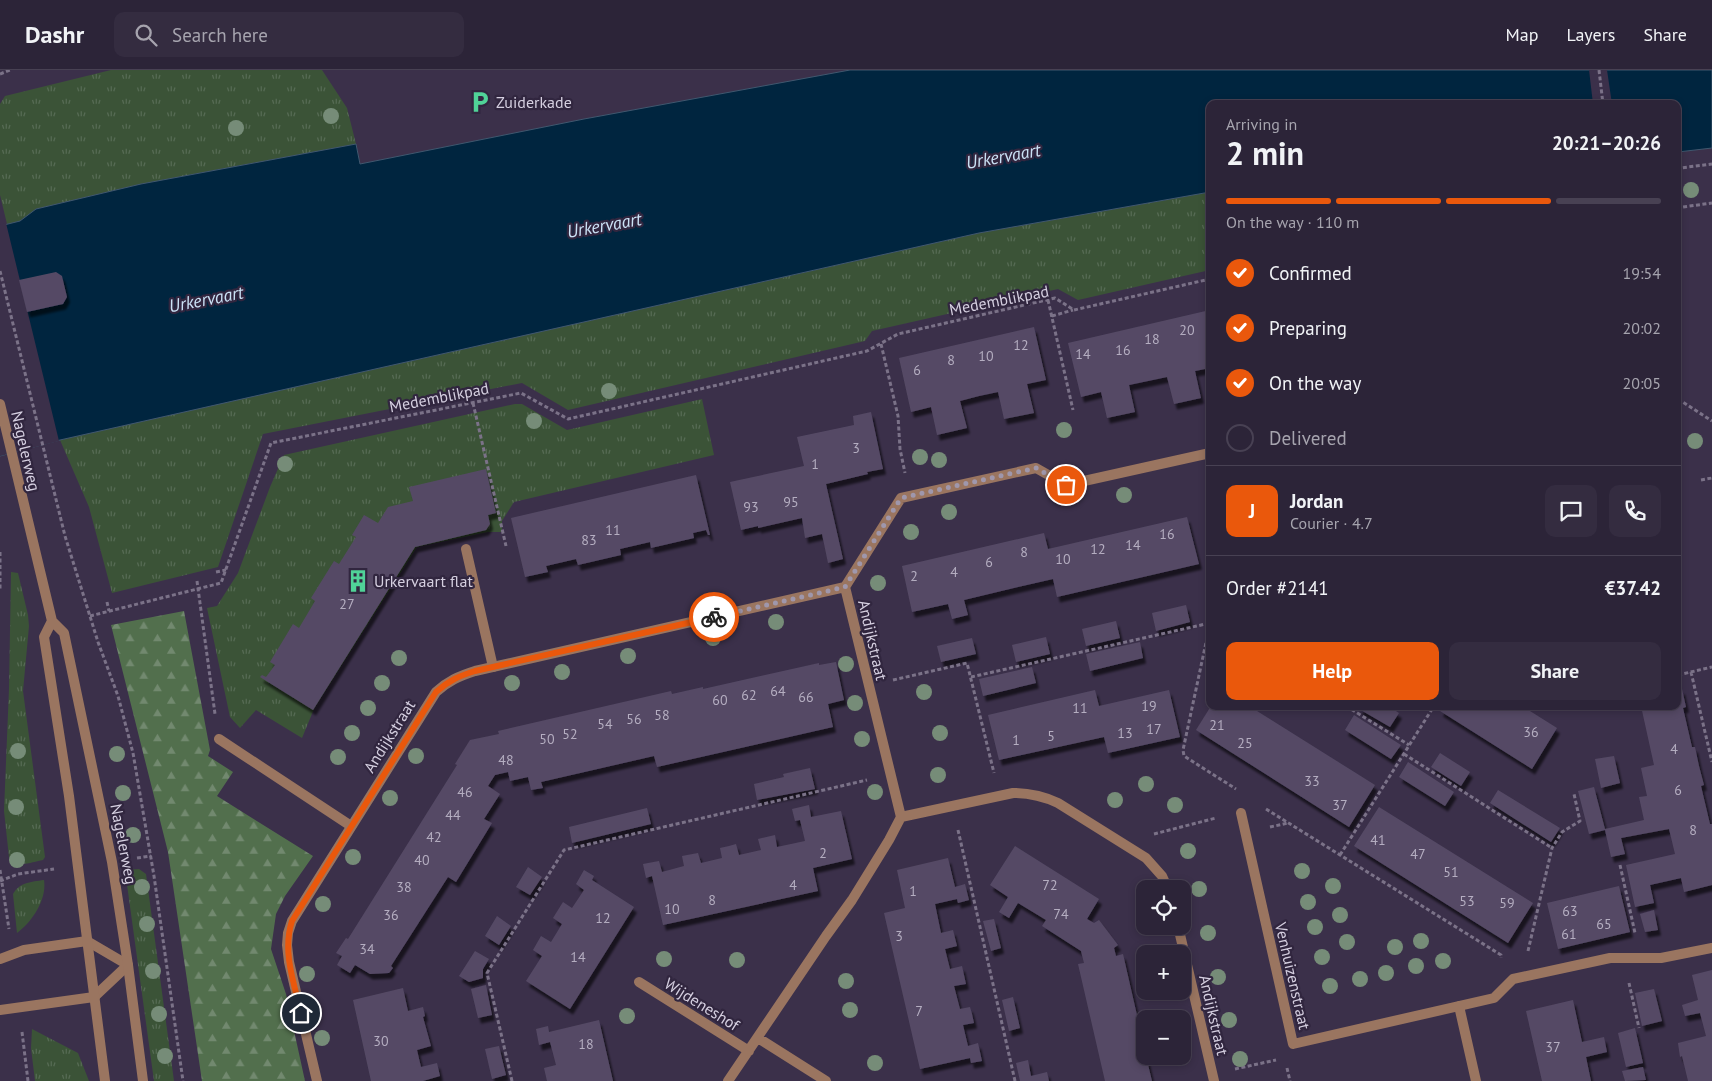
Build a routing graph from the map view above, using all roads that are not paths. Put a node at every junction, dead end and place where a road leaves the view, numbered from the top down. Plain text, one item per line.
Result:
1 (0, 404) edge
2 (1206, 454) edge
3 (466, 549) dead end
4 (845, 587) junction
5 (52, 621) junction
6 (493, 668) junction
7 (219, 739) road end
8 (1241, 813) dead end
9 (900, 817) junction
10 (350, 826) junction
11 (1164, 880) edge
12 (1180, 935) edge
13 (87, 941) junction
14 (1712, 948) edge
15 (0, 959) edge
16 (128, 965) junction
17 (639, 982) dead end
18 (94, 997) junction
19 (1459, 1006) junction
20 (0, 1010) edge
21 (758, 1038) junction
22 (749, 1051) junction
23 (105, 1081) edge
24 (143, 1081) edge
25 (317, 1081) edge
26 (728, 1081) edge
27 (826, 1081) edge
28 (1214, 1081) edge
29 (1476, 1081) edge

1 - 5 street, Nagelerweg
2 - 4 street
3 - 6 street
4 - 6 street, Andijkstraat
4 - 9 street, Andijkstraat
5 - 13 street
5 - 16 street, Nagelerweg
6 - 10 street, Andijkstraat
7 - 10 street
8 - 19 street, Venhuizenstraat
9 - 11 street
9 - 21 street
10 - 25 street, Andijkstraat
12 - 28 street, Andijkstraat
13 - 15 street
13 - 16 street
13 - 18 street
14 - 19 street, Venhuizenstraat
16 - 18 street
16 - 24 street, Nagelerweg
17 - 22 street, Wijdeneshof
18 - 20 street
18 - 23 street
19 - 29 street
21 - 22 street, Wijdeneshof
21 - 27 street, Wijdeneshof
22 - 26 street, Wijdeneshof

